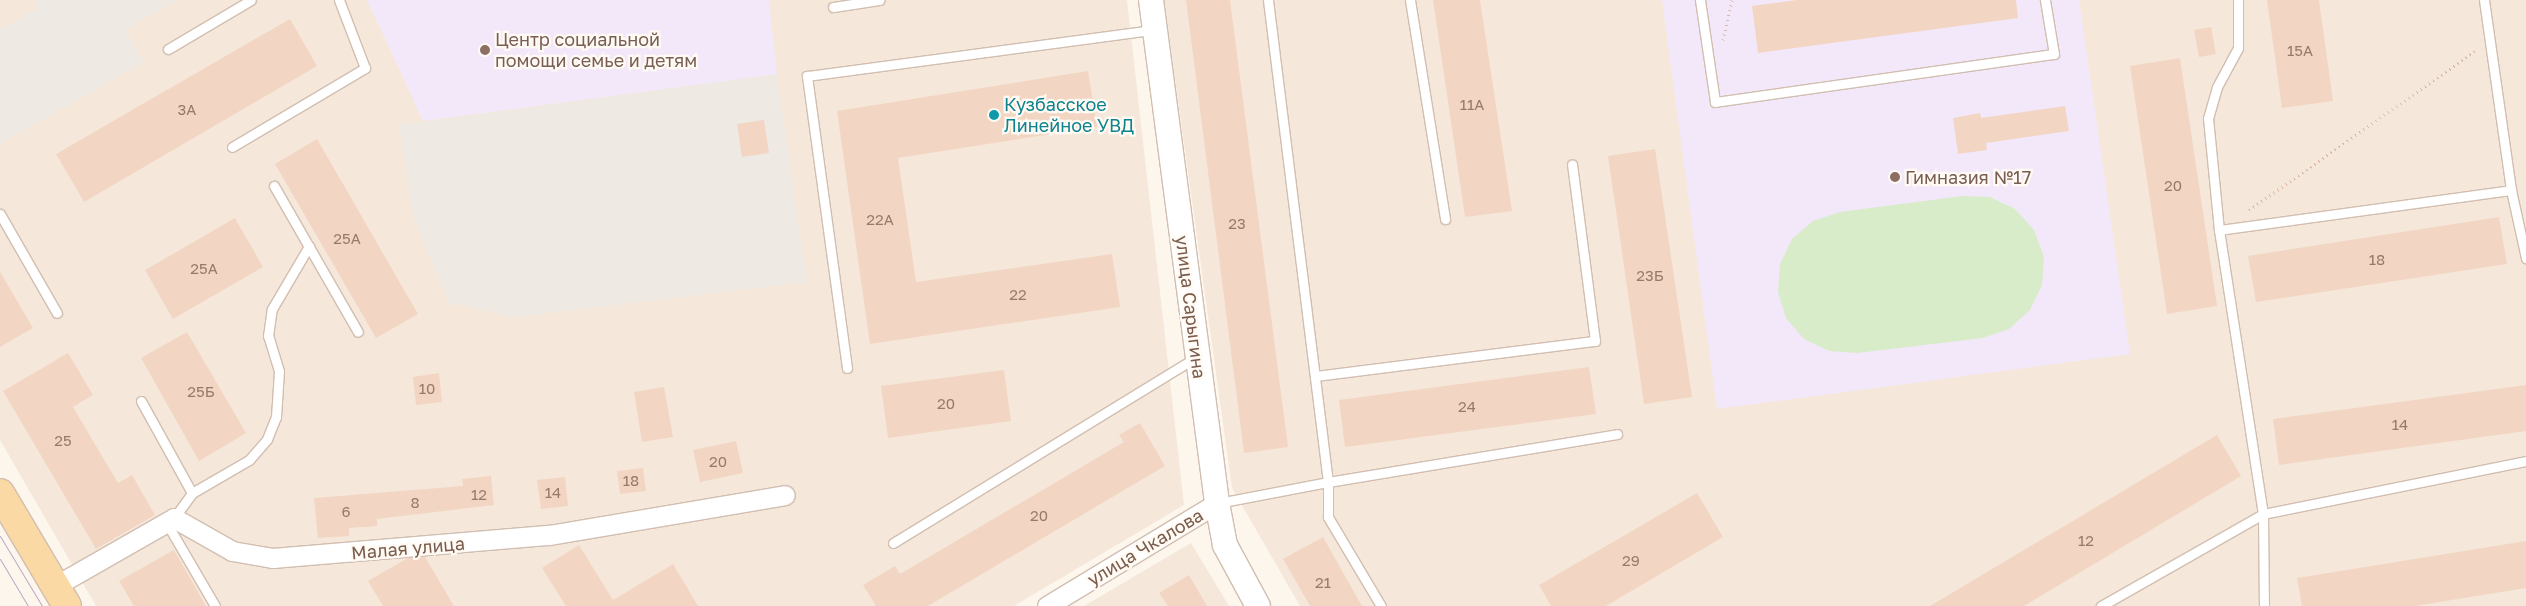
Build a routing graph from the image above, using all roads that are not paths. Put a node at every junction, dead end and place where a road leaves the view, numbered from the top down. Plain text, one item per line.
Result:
1 (251, 0) edge
2 (339, 0) edge
3 (879, 0) edge
4 (1150, 0) edge
5 (1268, 0) edge
6 (1410, 0) edge
7 (1700, 0) edge
8 (2046, 0) edge
9 (2238, 0) edge
10 (2484, 0) edge
11 (833, 6) dead end
12 (1154, 30) junction
13 (168, 49) dead end
14 (232, 148) dead end
15 (1572, 164) dead end
16 (274, 186) dead end
17 (2511, 190) junction
18 (0, 214) edge
19 (1444, 219) dead end
20 (2219, 230) junction
21 (309, 246) junction
22 (2526, 258) edge
23 (57, 313) dead end
24 (358, 332) dead end
25 (1198, 357) junction
26 (846, 368) dead end
27 (1316, 376) junction
28 (141, 401) dead end
29 (1617, 434) dead end
30 (2526, 461) edge
31 (1328, 482) junction
32 (192, 492) junction
33 (0, 493) edge
34 (784, 495) dead end
35 (1217, 503) junction
36 (2263, 514) junction
37 (170, 520) junction
38 (893, 543) dead end
39 (61, 596) edge
40 (215, 606) edge
41 (1047, 606) edge
42 (1258, 606) edge
43 (1381, 606) edge
44 (2101, 606) edge
45 (2264, 606) edge

1 - 13 lane
2 - 14 lane
3 - 11 lane
4 - 12 street, улица Сарыгина
5 - 27 lane
6 - 19 lane
7 - 8 lane
9 - 20 lane
10 - 17 lane
12 - 25 street, улица Сарыгина
12 - 26 lane
15 - 27 lane
16 - 21 lane
17 - 20 lane
17 - 22 lane
18 - 23 lane
20 - 36 lane
21 - 24 lane
21 - 32 lane
25 - 35 street, улица Сарыгина
25 - 38 lane
27 - 31 lane
28 - 32 lane
29 - 31 lane
30 - 36 lane
31 - 35 lane
31 - 43 lane
32 - 37 lane
33 - 39 main road
34 - 37 street, Малая улица
35 - 41 street, улица Чкалова
35 - 42 street, улица Сарыгина
36 - 44 lane
36 - 45 lane
37 - 39 street
37 - 40 lane

